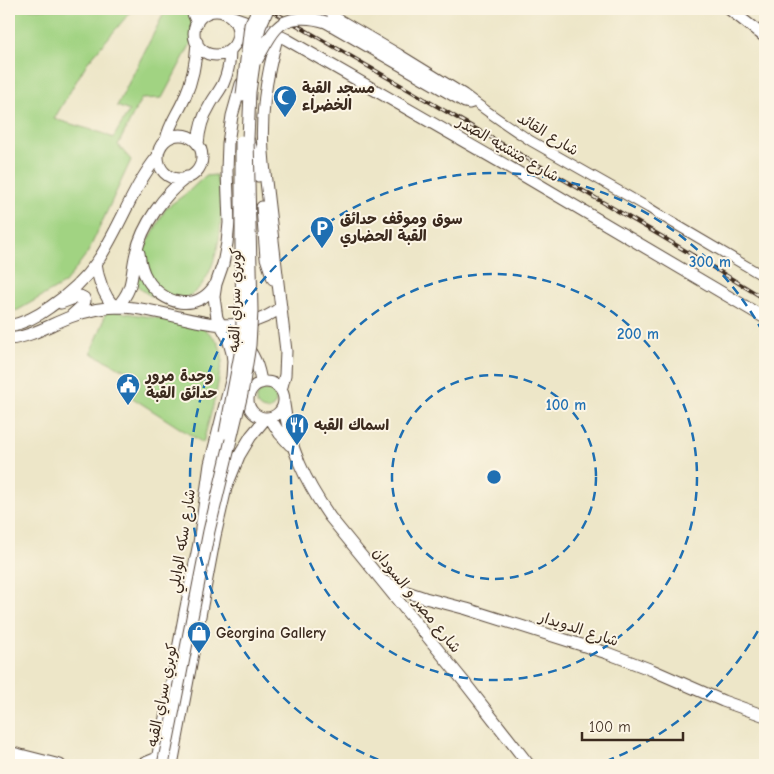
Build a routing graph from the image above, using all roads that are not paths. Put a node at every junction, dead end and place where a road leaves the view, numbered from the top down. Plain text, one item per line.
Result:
1 (191, 9) edge
2 (251, 9) edge
3 (258, 9) edge
4 (268, 9) edge
5 (322, 9) edge
6 (729, 9) edge
7 (223, 12) edge
8 (197, 23) junction
9 (250, 24) junction
10 (278, 34) junction
11 (238, 38) junction
12 (765, 38) edge
13 (197, 42) junction
14 (230, 50) junction
15 (273, 52) junction
16 (253, 66) junction
17 (244, 76) junction
18 (472, 102) junction
19 (248, 139) junction
20 (166, 140) junction
21 (198, 144) junction
22 (158, 156) junction
23 (187, 177) junction
24 (139, 241) junction
25 (96, 263) junction
26 (765, 277) edge
27 (218, 279) junction
28 (279, 288) junction
29 (55, 304) junction
30 (116, 307) junction
31 (281, 307) junction
32 (70, 317) junction
33 (765, 318) edge
34 (220, 325) junction
35 (9, 326) edge
36 (9, 339) edge
37 (261, 383) junction
38 (281, 390) junction
39 (284, 404) junction
40 (268, 418) junction
41 (292, 448) junction
42 (204, 507) junction
43 (380, 579) junction
44 (425, 598) junction
45 (412, 618) junction
46 (765, 716) edge
47 (9, 752) edge
48 (159, 763) edge
49 (60, 765) edge
50 (140, 765) edge
51 (172, 765) edge
52 (529, 765) edge

1 - 8 main road
2 - 9 main road, bridge
3 - 9 main road, كوبري سراي القبه, bridge
4 - 16 main road, كوبري سراي القبه, bridge
5 - 18 street, شارع القائد
6 - 12 main road
7 - 8 main road
7 - 10 main road, شارع منشيه الصدر
7 - 11 main road
8 - 13 main road
9 - 17 main road, كوبري سراي القبه, bridge
10 - 15 main road
10 - 33 main road, شارع منشيه الصدر
11 - 14 main road
11 - 15 main road
13 - 14 main road
13 - 20 main road
14 - 21 main road
15 - 28 main road
16 - 18 main road, bridge
16 - 19 main road, كوبري سراي القبه, bridge
17 - 27 main road, شارع سكه الوايلي, bridge
17 - 42 main road, كوبري سراي القبه, bridge
18 - 26 street, شارع القائد
19 - 28 main road
19 - 48 main road, كوبري سراي القبه, bridge
20 - 21 main road
20 - 22 main road
21 - 23 main road
22 - 23 main road
22 - 25 main road
23 - 24 main road
24 - 27 main road
24 - 30 main road
25 - 29 main road
25 - 30 main road
27 - 34 main road, شارع سكه الوايلي
28 - 31 main road
29 - 32 main road
29 - 35 main road
30 - 32 main road
30 - 34 main road
31 - 34 main road
31 - 38 main road
32 - 36 main road
34 - 37 main road
34 - 42 main road, شارع سكه الوايلي
37 - 38 main road
37 - 40 main road
38 - 39 main road
39 - 40 main road
39 - 41 main road, شارع مصر و السودان
40 - 41 main road, شارع مصر و السودان
40 - 51 main road, شارع سكه الوايلي
41 - 43 main road, شارع مصر و السودان
42 - 48 main road, شارع سكه الوايلي
43 - 44 main road, شارع الدويدار
43 - 45 main road, شارع مصر و السودان
44 - 45 main road
44 - 46 main road, شارع الدويدار
45 - 52 main road, شارع مصر و السودان
47 - 49 main road
48 - 50 main road

